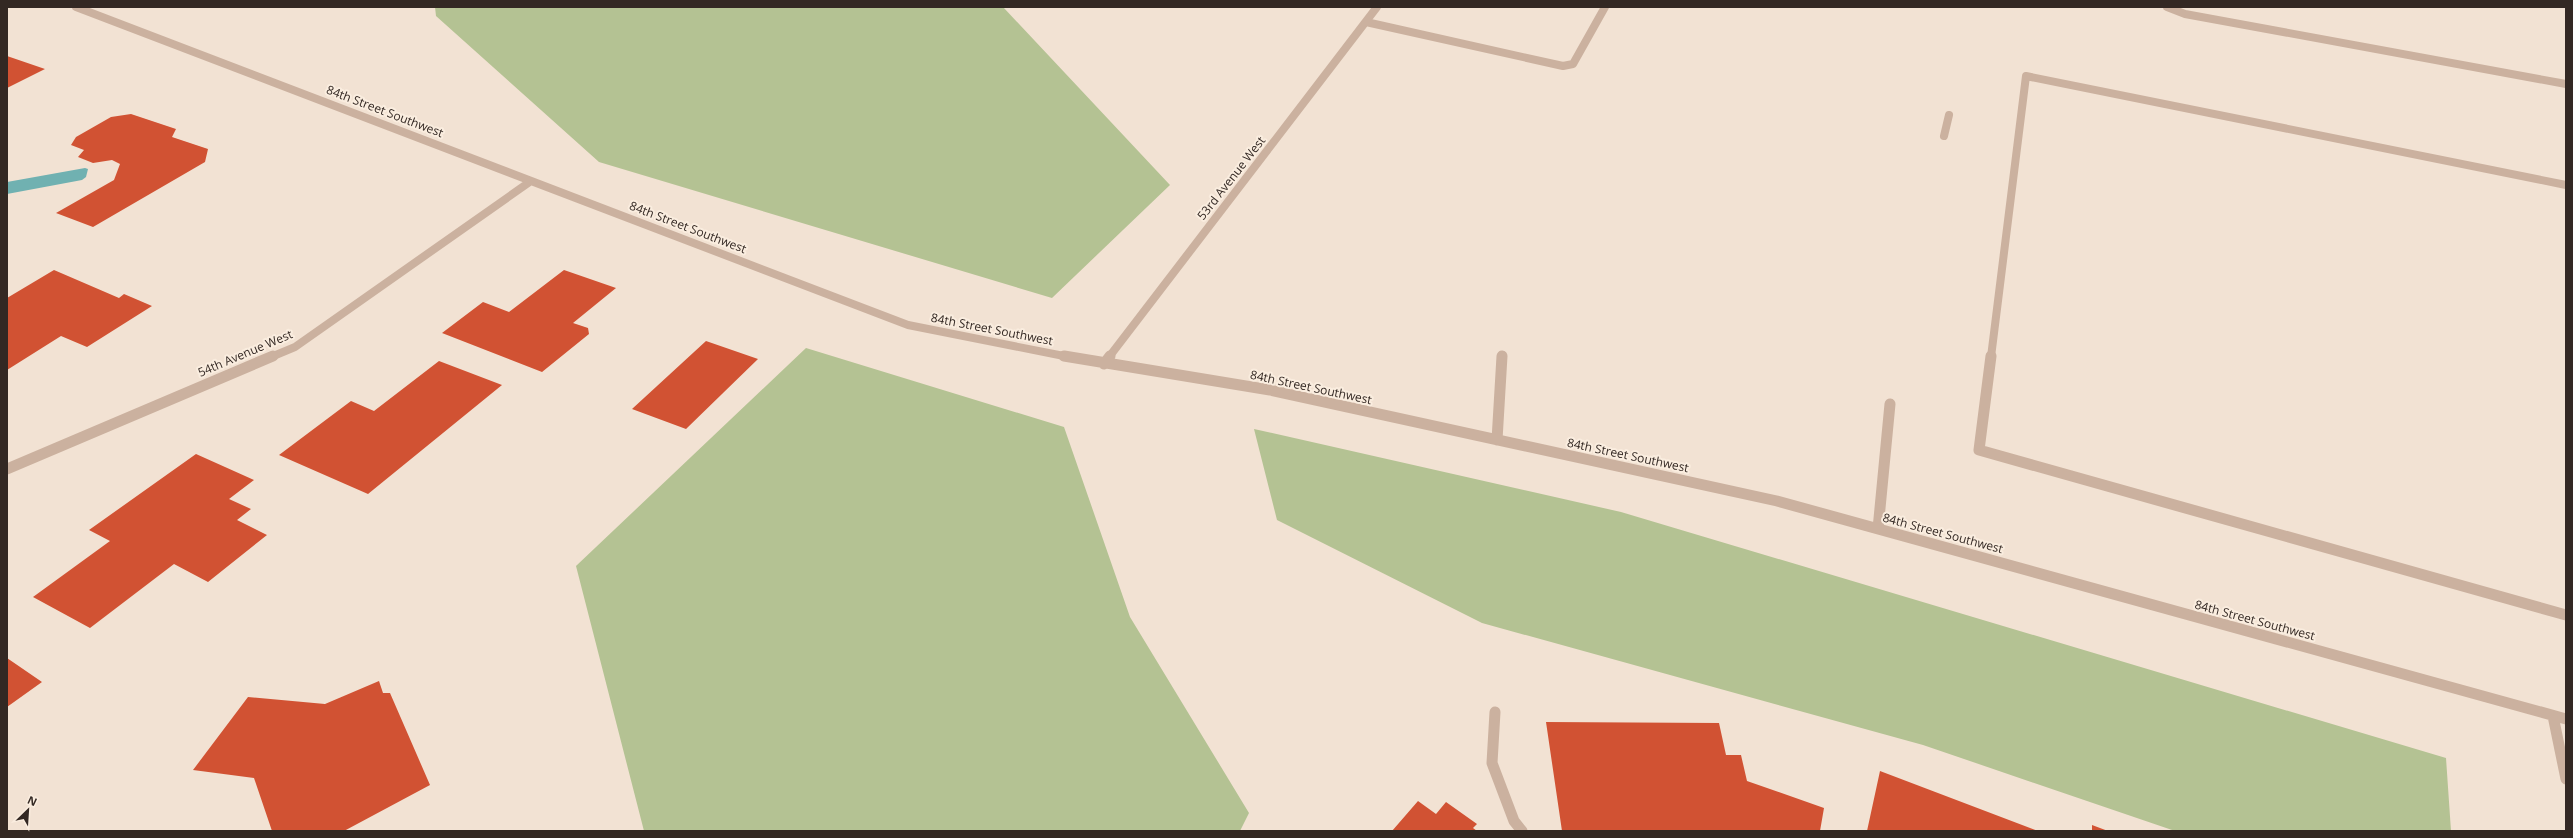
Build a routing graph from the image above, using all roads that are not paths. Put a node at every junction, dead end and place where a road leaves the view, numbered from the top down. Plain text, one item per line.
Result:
1 (76, 7) edge
2 (1377, 7) edge
3 (1605, 7) edge
4 (2167, 7) edge
5 (1366, 22) junction
6 (2566, 84) edge
7 (1949, 115) dead end
8 (1944, 136) dead end
9 (531, 181) junction
10 (2566, 185) edge
11 (1502, 355) dead end
12 (1104, 364) junction
13 (1890, 404) dead end
14 (1497, 440) junction
15 (7, 469) edge
16 (1878, 529) junction
17 (2566, 615) edge
18 (1495, 712) dead end
19 (2553, 716) junction
20 (2566, 719) edge
21 (2566, 779) edge
22 (1522, 831) edge

1 - 9 street, 84th Street Southwest
2 - 5 street, 53rd Avenue West
3 - 5 street
4 - 6 street
5 - 12 street, 53rd Avenue West
7 - 8 street
9 - 12 street, 84th Street Southwest
9 - 15 street, 54th Avenue West
10 - 17 street
11 - 14 street
12 - 14 street, 84th Street Southwest
13 - 16 street
14 - 16 street, 84th Street Southwest
16 - 19 street, 84th Street Southwest
18 - 22 street
19 - 20 street, 84th Street Southwest
19 - 21 street

